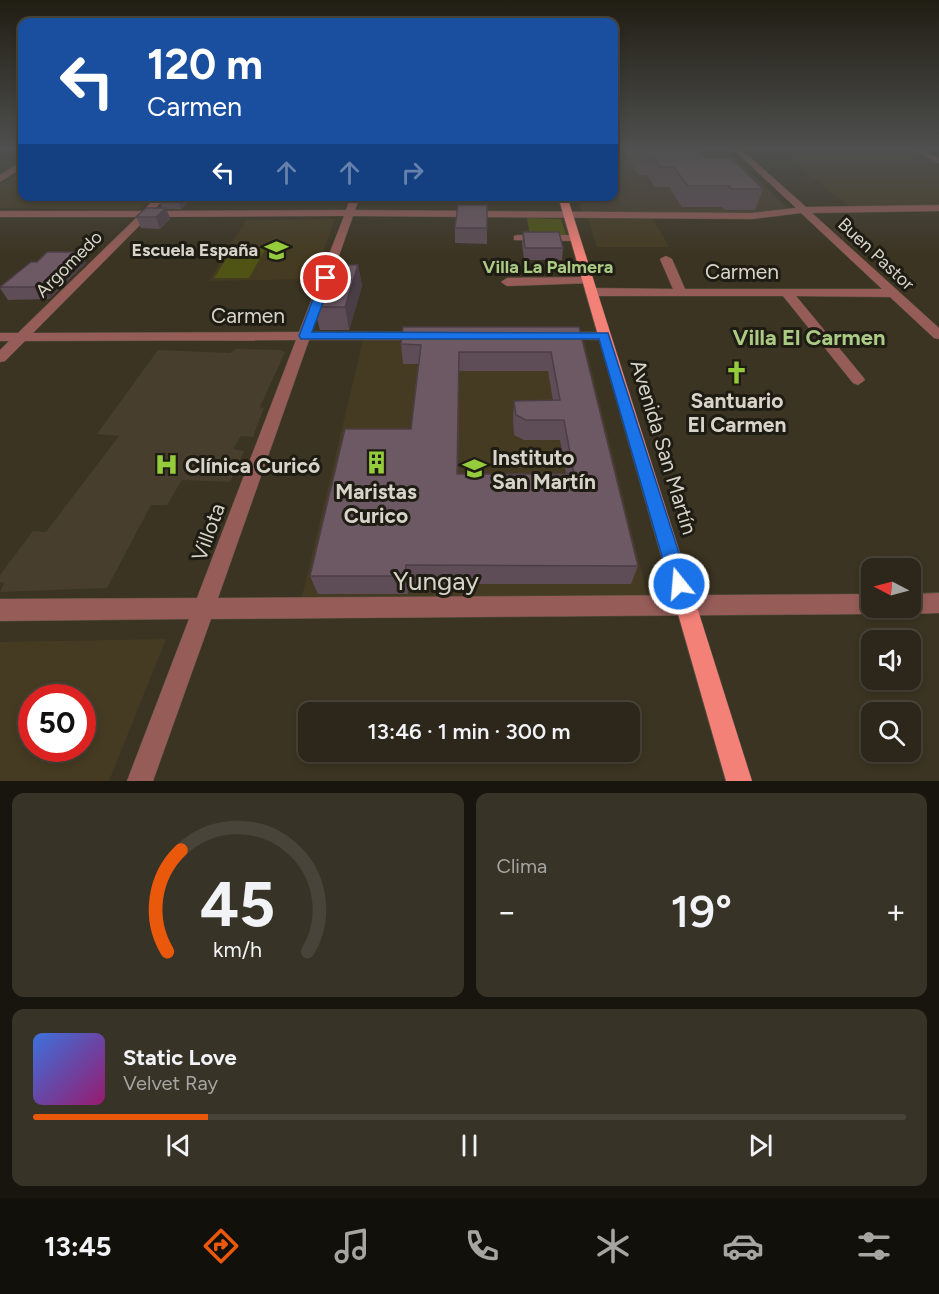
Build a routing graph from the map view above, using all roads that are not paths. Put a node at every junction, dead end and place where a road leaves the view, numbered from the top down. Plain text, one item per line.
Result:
1 (776, 184) edge
2 (159, 201) edge
3 (564, 201) edge
4 (353, 205) edge
5 (939, 208) edge
6 (804, 210) junction
7 (146, 213) junction
8 (0, 214) edge
9 (568, 215) junction
10 (518, 238) dead end
11 (575, 238) junction
12 (666, 259) dead end
13 (507, 282) dead end
14 (589, 287) junction
15 (680, 292) junction
16 (787, 293) junction
17 (894, 293) junction
18 (936, 329) edge
19 (305, 336) junction
20 (442, 336) edge
21 (545, 336) edge
22 (604, 336) junction
23 (0, 337) edge
24 (21, 337) junction
25 (0, 358) edge
26 (858, 380) dead end
27 (939, 603) edge
28 (861, 604) edge
29 (921, 604) edge
30 (686, 606) junction
31 (204, 608) junction
32 (0, 610) edge
33 (140, 781) edge
34 (739, 781) edge

1 - 6 street, Buen Pastor
2 - 7 street, Argomedo
3 - 9 main road, Avenida San Martín
4 - 7 street
4 - 9 street
4 - 19 street, Villota
5 - 6 street
6 - 9 street
6 - 17 street, Buen Pastor
7 - 8 street
7 - 24 street, Argomedo
9 - 11 main road, Avenida San Martín
10 - 11 street
11 - 14 main road, Avenida San Martín
12 - 15 street
13 - 14 street, Carmen
14 - 15 street, Carmen
14 - 22 main road, Avenida San Martín
15 - 16 street, Carmen
16 - 17 street, Carmen
16 - 26 street
17 - 18 street, Buen Pastor
19 - 20 street, Carmen
19 - 24 street, Carmen
19 - 31 street, Villota
21 - 22 street
22 - 30 main road, Avenida San Martín
23 - 24 street, Carmen
24 - 25 street, Argomedo
27 - 29 street
28 - 30 street, Yungay
30 - 31 street, Yungay
30 - 34 main road, Avenida San Martín
31 - 32 street, Yungay
31 - 33 street, Villota

